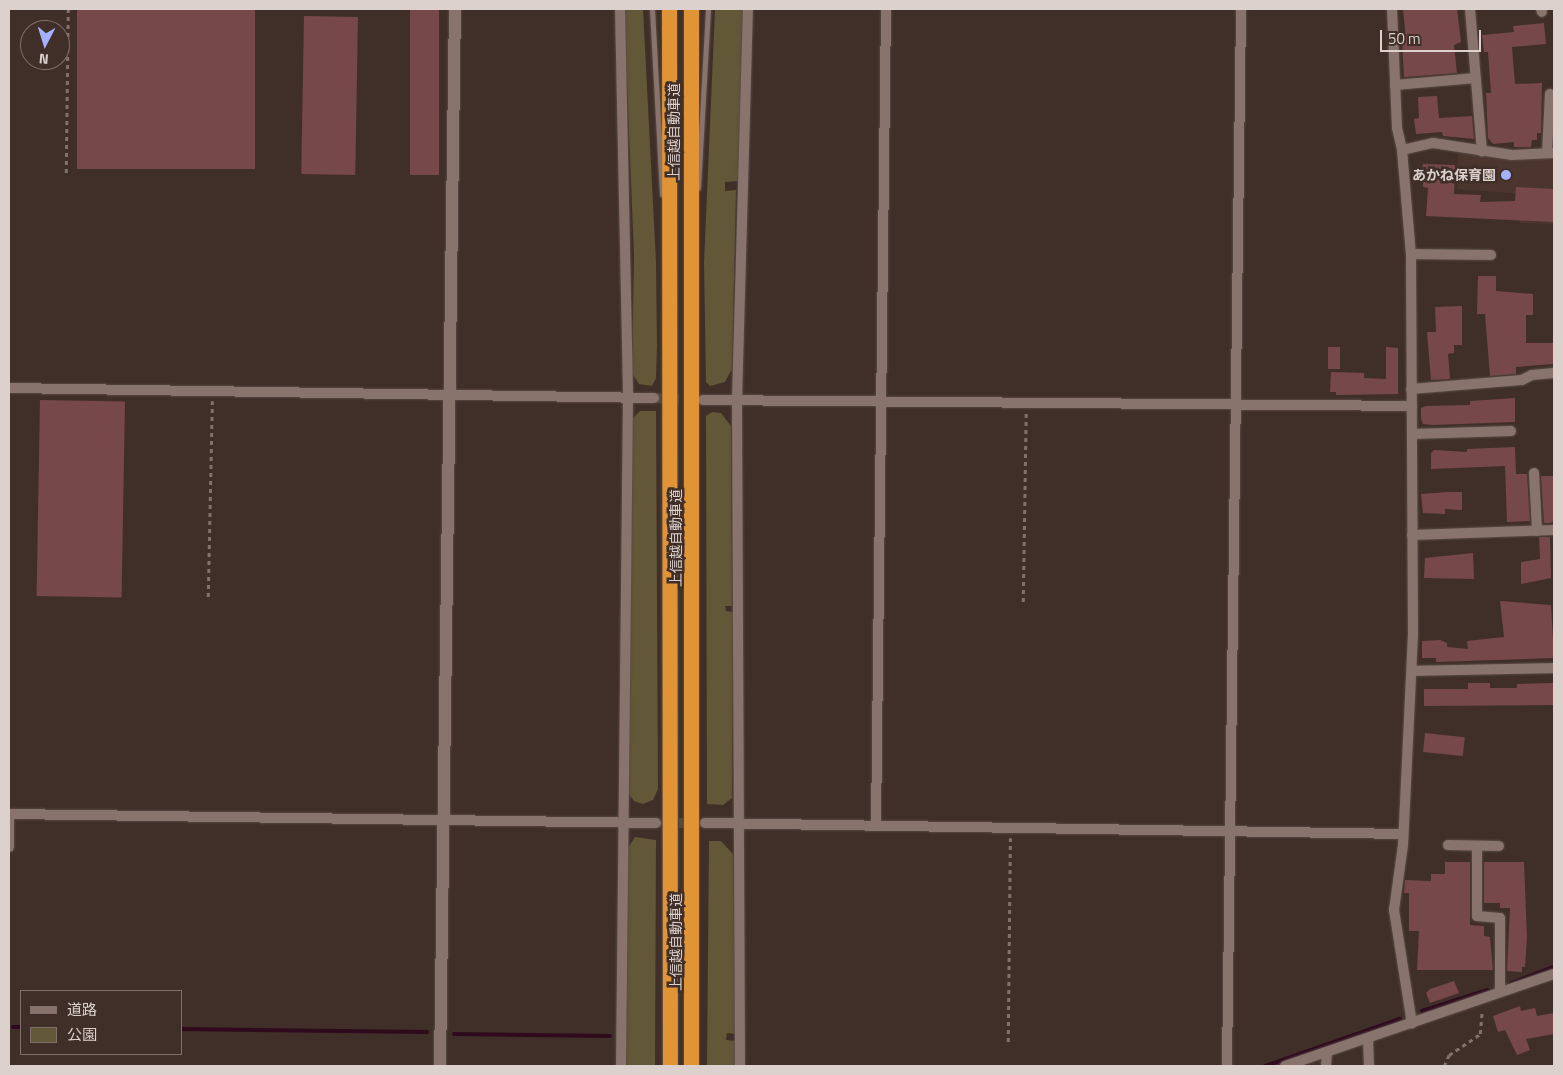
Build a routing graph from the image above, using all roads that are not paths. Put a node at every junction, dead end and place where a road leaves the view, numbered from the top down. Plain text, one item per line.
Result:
1 (455, 9) edge
2 (620, 9) edge
3 (652, 9) edge
4 (669, 9) edge
5 (691, 9) edge
6 (708, 9) edge
7 (748, 9) edge
8 (886, 9) edge
9 (1241, 9) edge
10 (1392, 9) edge
11 (1470, 9) edge
12 (1476, 78) junction
13 (1395, 85) junction
14 (1550, 94) dead end
15 (1402, 150) junction
16 (1482, 151) junction
17 (1551, 153) edge
18 (1411, 254) junction
19 (1491, 255) dead end
20 (691, 292) junction
21 (670, 293) junction
22 (1554, 373) edge
23 (9, 388) edge
24 (1411, 388) junction
25 (449, 393) junction
26 (628, 397) junction
27 (654, 398) tunnel mouth
28 (703, 400) tunnel mouth
29 (737, 400) junction
30 (880, 401) junction
31 (1236, 404) junction
32 (1412, 406) junction
33 (1511, 431) dead end
34 (1412, 434) junction
35 (1534, 473) dead end
36 (1554, 530) edge
37 (1537, 531) junction
38 (1412, 535) junction
39 (1554, 668) edge
40 (1412, 672) junction
41 (9, 814) edge
42 (444, 820) junction
43 (623, 822) junction
44 (656, 823) tunnel mouth
45 (704, 823) tunnel mouth
46 (737, 823) junction
47 (876, 825) junction
48 (1229, 830) junction
49 (1403, 834) junction
50 (1448, 845) dead end
51 (1477, 846) junction
52 (1499, 846) dead end
53 (9, 848) edge
54 (1554, 974) edge
55 (1500, 992) junction
56 (1412, 1024) junction
57 (1368, 1038) junction
58 (1326, 1052) junction
59 (440, 1066) edge
60 (621, 1066) edge
61 (670, 1066) edge
62 (691, 1066) edge
63 (740, 1066) edge
64 (1226, 1066) edge
65 (1285, 1066) edge
66 (1326, 1066) edge
67 (1368, 1066) edge

1 - 25 street
2 - 26 street
3 - 21 lane
4 - 21 highway, 上信越自動車道
5 - 20 highway, 上信越自動車道
6 - 20 lane
7 - 29 street
8 - 30 street
9 - 31 street
10 - 13 street
11 - 12 street
12 - 13 street
12 - 16 street
13 - 15 street
14 - 17 street
15 - 16 street
15 - 18 street
16 - 17 street
18 - 19 street
18 - 24 street
20 - 62 highway, 上信越自動車道
21 - 61 highway, 上信越自動車道
22 - 24 street
23 - 25 street
24 - 32 street
25 - 26 street
25 - 42 street
26 - 27 street
26 - 43 street
28 - 29 street
29 - 30 street
29 - 46 street
30 - 31 street
30 - 47 street
31 - 32 street
31 - 48 street
32 - 34 street
33 - 34 street
34 - 38 street
35 - 37 street
36 - 37 street
37 - 38 street
38 - 40 street
39 - 40 street
40 - 49 street
41 - 42 street
41 - 53 street
42 - 43 street
42 - 59 street
43 - 44 street
43 - 60 street
45 - 46 street
46 - 47 street
46 - 63 street
47 - 48 street
48 - 49 street
48 - 64 street
49 - 56 street
50 - 51 street
51 - 52 street
51 - 55 street
54 - 55 street
55 - 56 street
56 - 57 street
57 - 58 street
57 - 67 street
58 - 65 street
58 - 66 street

